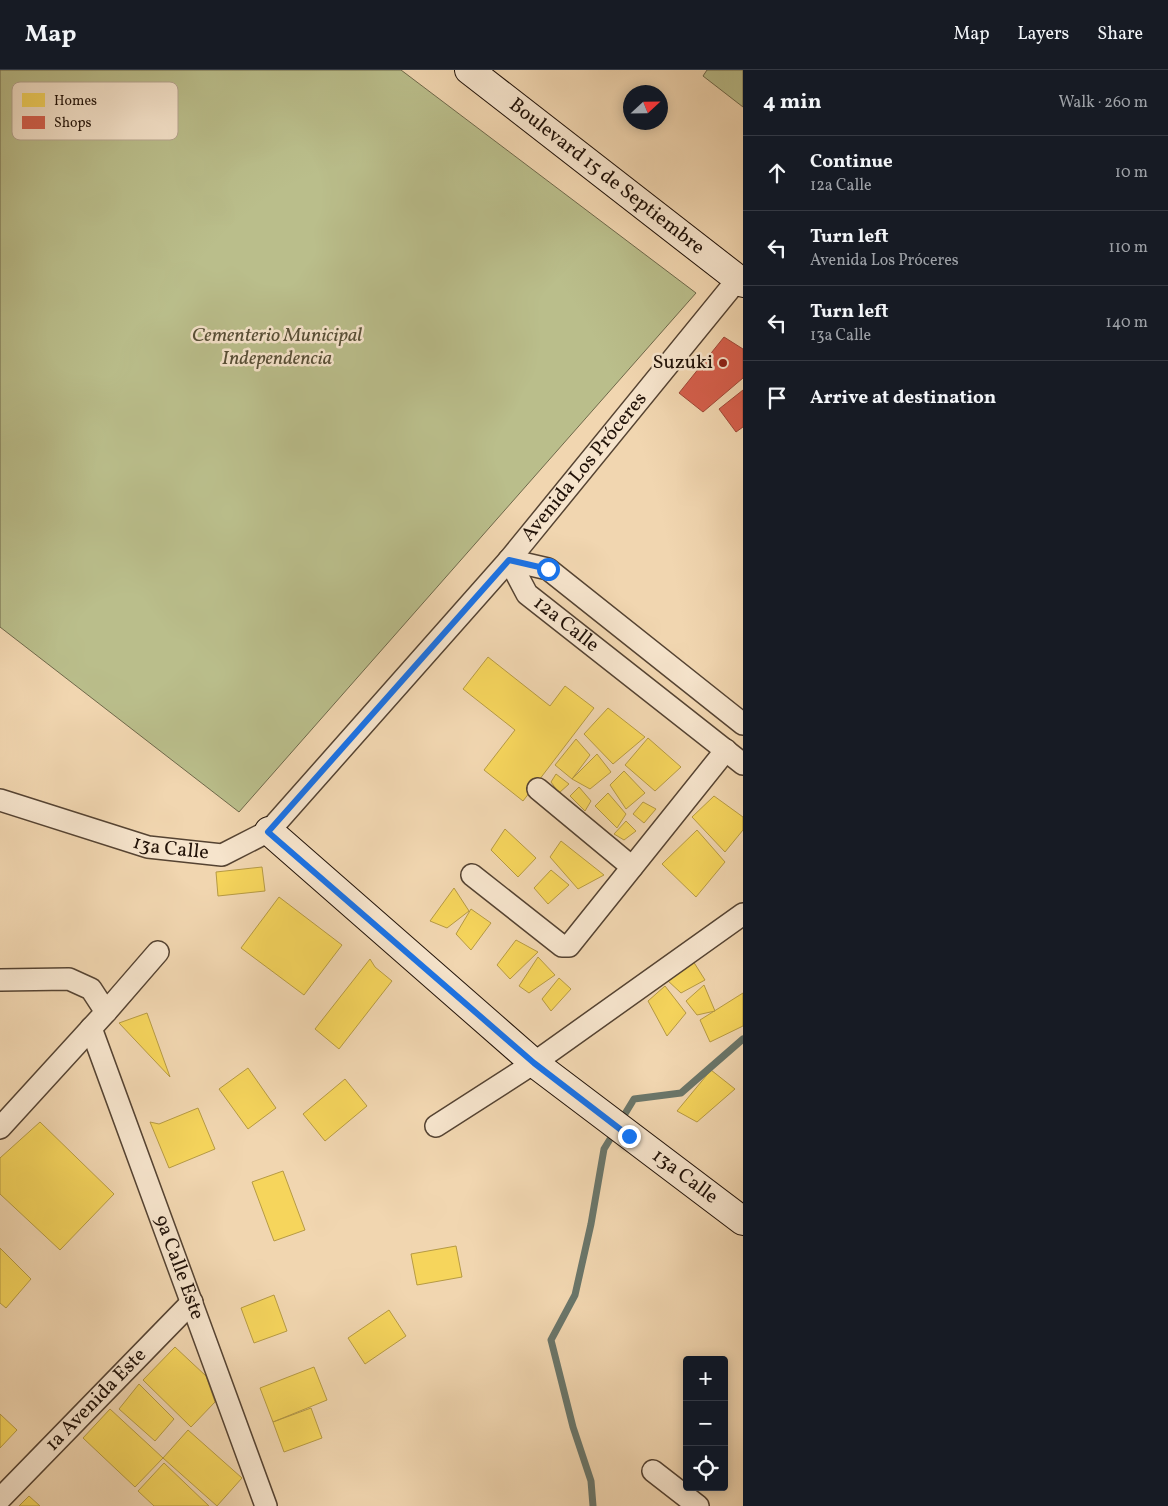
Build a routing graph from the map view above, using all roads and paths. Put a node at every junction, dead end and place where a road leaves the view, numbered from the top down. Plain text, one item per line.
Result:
1 (469, 70) edge
2 (740, 281) edge
3 (509, 560) junction
4 (743, 724) edge
5 (726, 750) junction
6 (743, 764) edge
7 (538, 789) dead end
8 (0, 800) edge
9 (268, 832) junction
10 (632, 867) junction
11 (472, 875) dead end
12 (743, 914) edge
13 (158, 952) dead end
14 (0, 980) edge
15 (106, 1012) junction
16 (91, 1028) junction
17 (534, 1063) junction
18 (436, 1126) dead end
19 (0, 1128) edge
20 (743, 1221) edge
21 (192, 1302) junction
22 (653, 1471) dead end
23 (0, 1499) edge
24 (258, 1501) edge
25 (698, 1506) edge

1 - 2 street, Boulevard 15 de Septiembre
2 - 3 street, Avenida Los Próceres
3 - 4 street, 12a Calle
3 - 5 street, 12a Calle
3 - 9 street, Avenida Los Próceres
5 - 6 street, 12a Calle
5 - 10 street
7 - 10 street
8 - 9 street, 13a Calle
9 - 17 street, 13a Calle
10 - 11 street
12 - 17 street
13 - 15 street
14 - 15 street
15 - 16 street
16 - 19 street
16 - 21 street, 9a Calle Este
17 - 18 street
17 - 20 street, 13a Calle
21 - 23 street, 1a Avenida Este
21 - 24 street, 9a Calle Este
22 - 25 street

